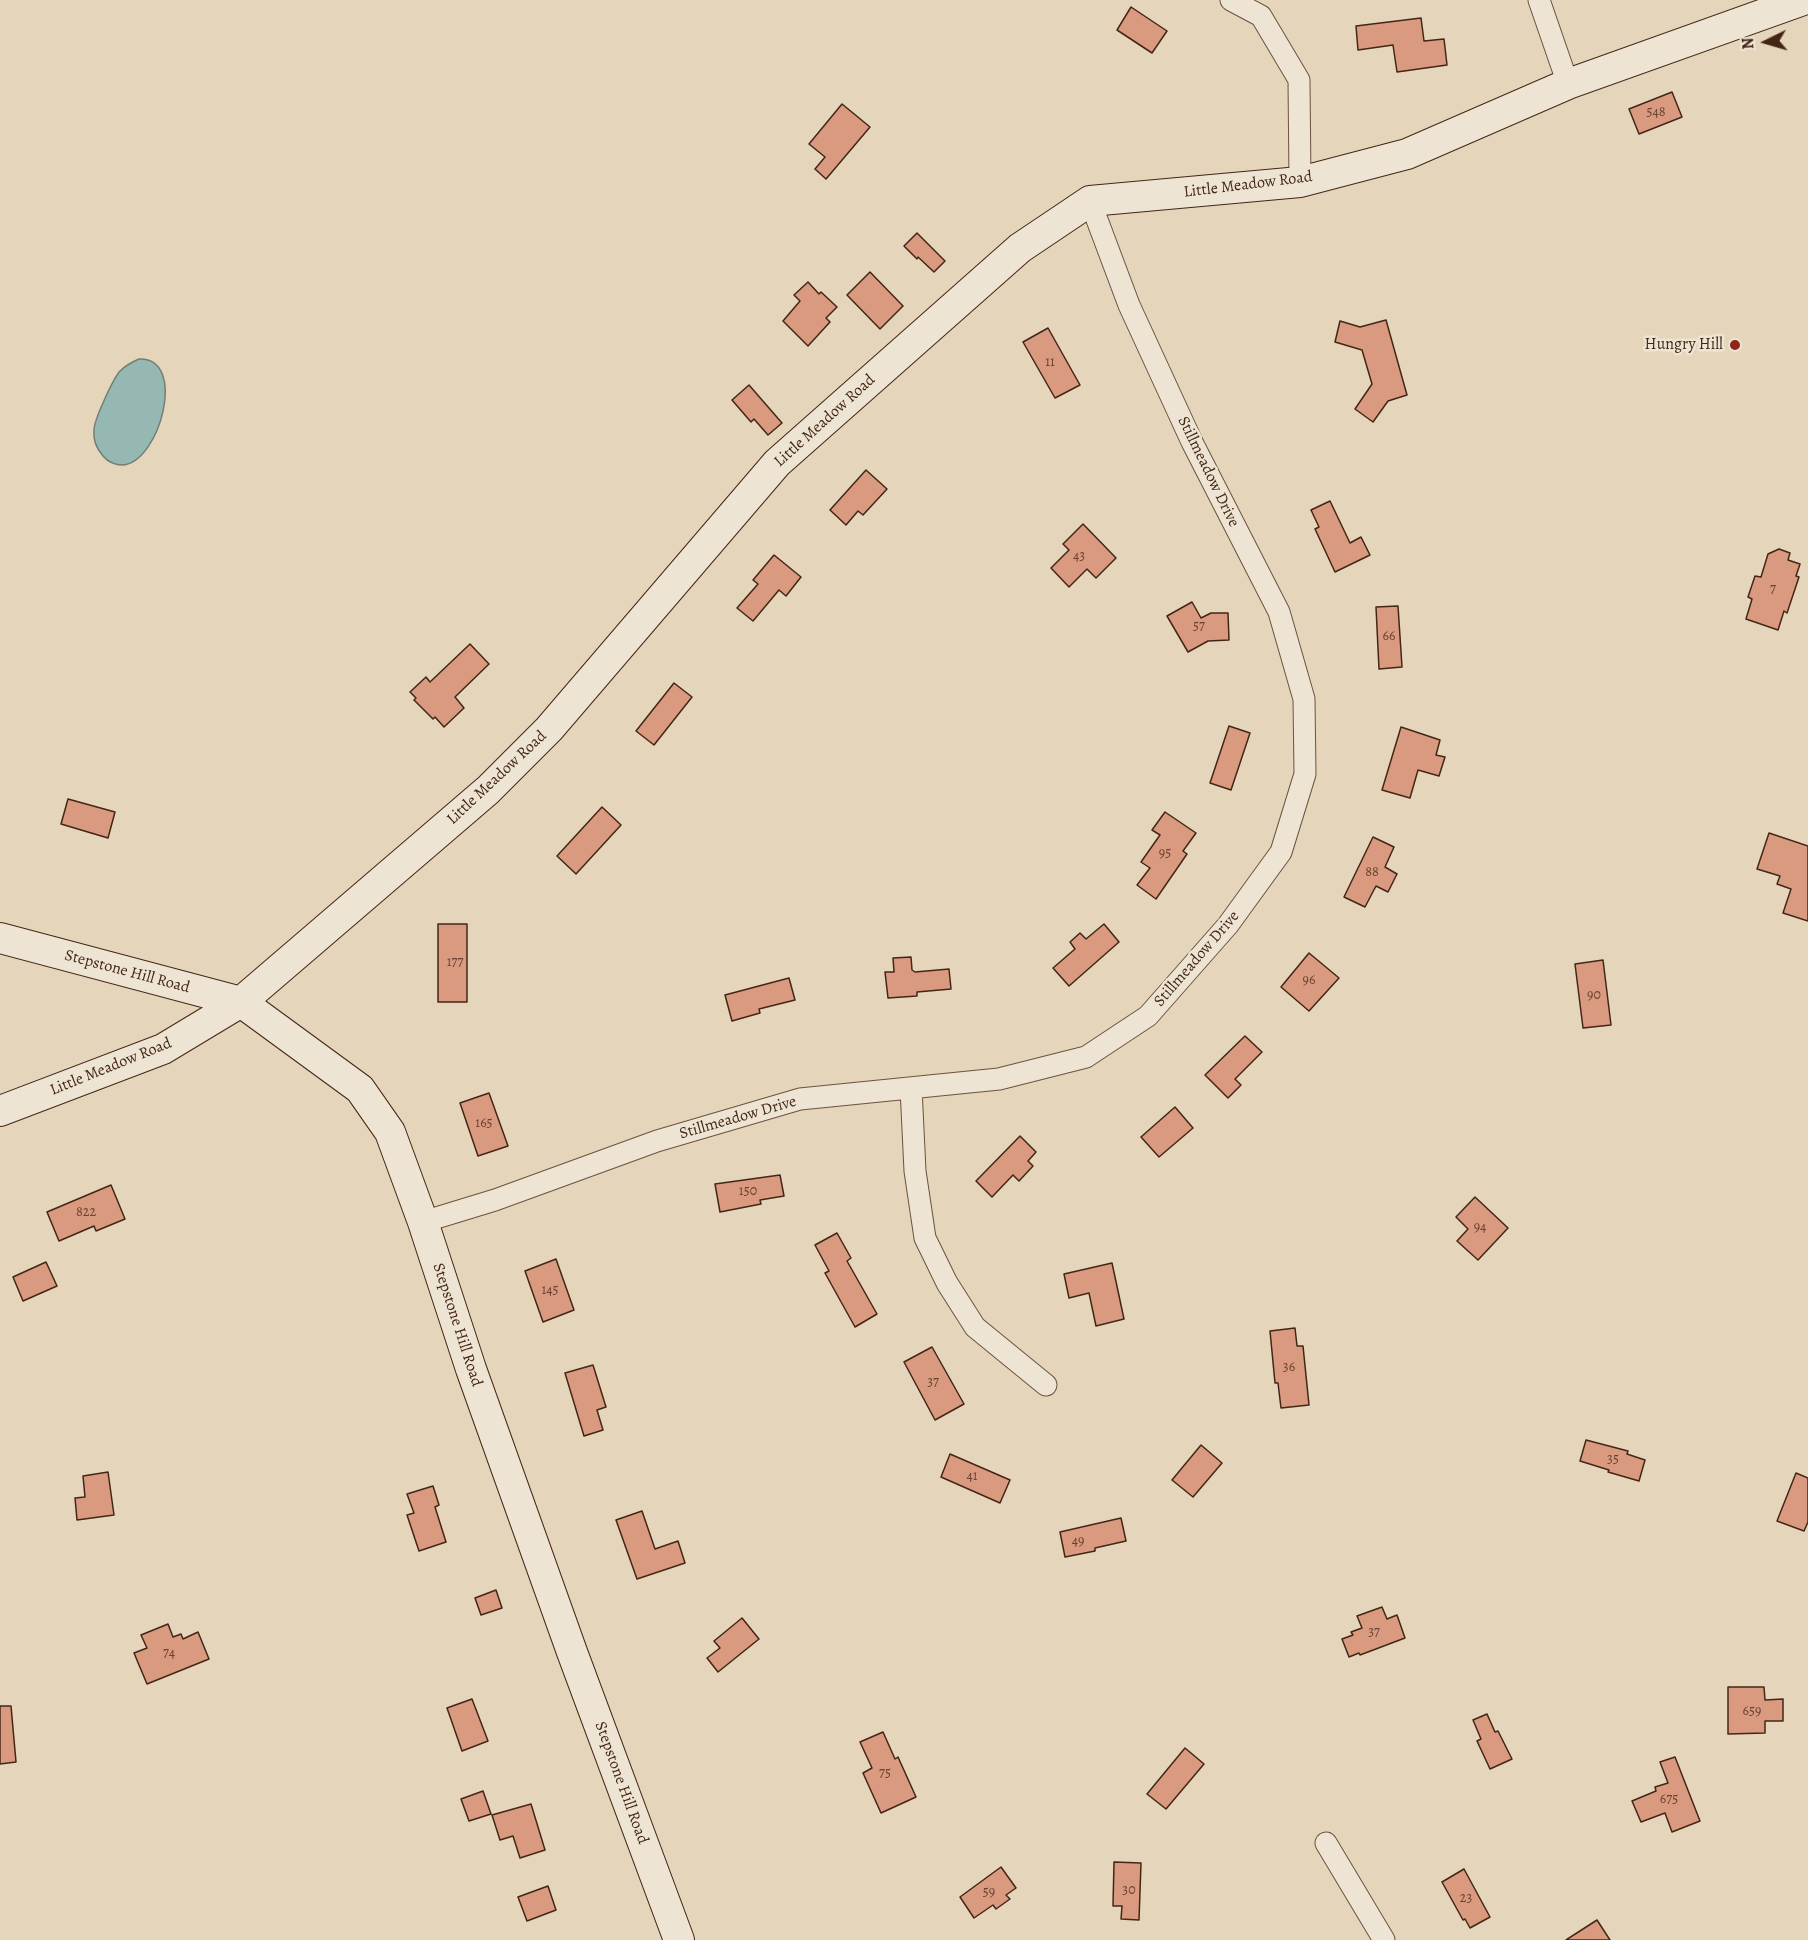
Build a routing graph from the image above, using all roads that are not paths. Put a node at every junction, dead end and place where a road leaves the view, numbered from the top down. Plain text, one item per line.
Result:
1 (1231, 0) edge
2 (1539, 0) edge
3 (1803, 0) edge
4 (1568, 84) junction
5 (1300, 182) junction
6 (1090, 201) junction
7 (0, 938) edge
8 (241, 1002) junction
9 (911, 1088) junction
10 (0, 1111) edge
11 (423, 1222) junction
12 (1046, 1385) dead end
13 (1326, 1843) dead end
14 (679, 1940) edge
15 (1384, 1940) edge

1 - 5 street
2 - 4 street
3 - 4 street, Little Meadow Road
4 - 5 street, Little Meadow Road
5 - 6 street, Little Meadow Road
6 - 8 street, Little Meadow Road
6 - 9 street, Stillmeadow Drive
7 - 8 street, Stepstone Hill Road
8 - 10 street, Little Meadow Road
8 - 11 street, Stepstone Hill Road
9 - 11 street, Stillmeadow Drive
9 - 12 street
11 - 14 street, Stepstone Hill Road
13 - 15 street

